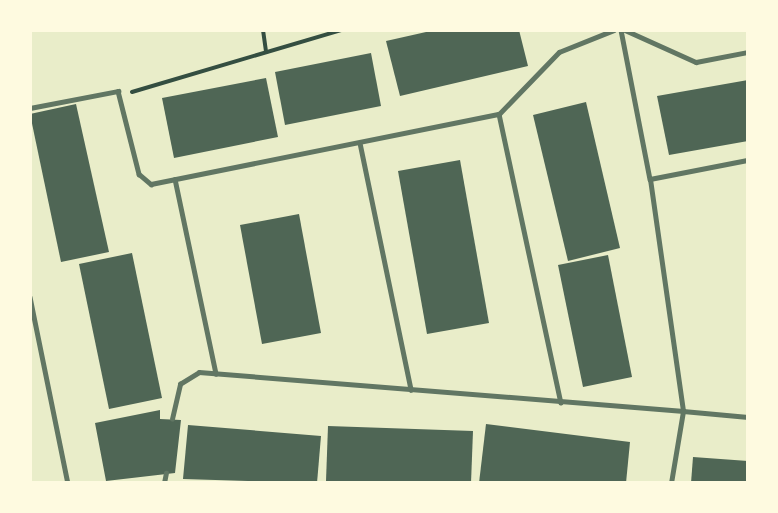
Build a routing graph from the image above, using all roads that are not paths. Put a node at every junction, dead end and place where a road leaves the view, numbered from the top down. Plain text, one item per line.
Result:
1 (614, 30) edge
2 (621, 30) edge
3 (626, 30) edge
4 (748, 52) edge
5 (30, 108) edge
6 (499, 114) junction
7 (360, 143) junction
8 (748, 160) edge
9 (175, 179) junction
10 (650, 179) junction
11 (30, 297) edge
12 (216, 374) junction
13 (411, 390) junction
14 (561, 402) junction
15 (683, 411) junction
16 (748, 417) edge
17 (172, 419) dead end
18 (166, 473) dead end
19 (68, 483) edge
20 (164, 483) edge
21 (671, 483) edge

1 - 6 lane
2 - 10 lane
3 - 4 lane
5 - 9 lane
6 - 7 lane
6 - 14 lane
7 - 9 lane
7 - 13 lane
8 - 10 lane
9 - 12 lane
10 - 15 lane
11 - 19 lane
12 - 13 lane
12 - 17 lane
13 - 14 lane
14 - 15 lane
15 - 16 lane
15 - 21 lane
18 - 20 lane

